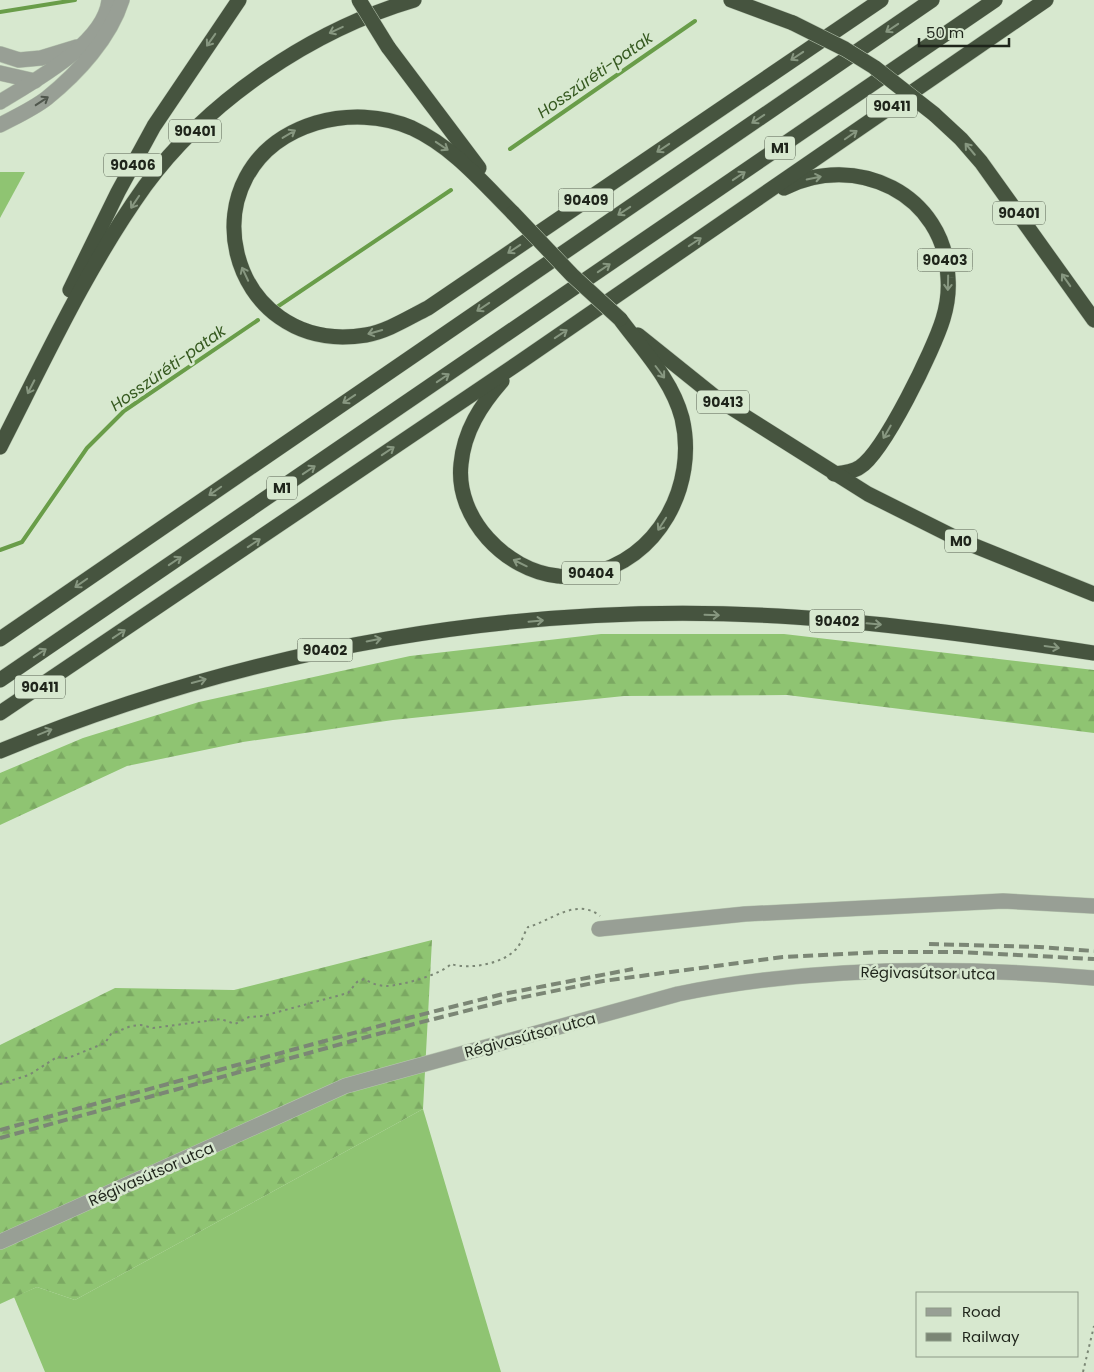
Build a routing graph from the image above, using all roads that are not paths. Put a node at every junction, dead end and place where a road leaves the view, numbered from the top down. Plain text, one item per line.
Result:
1 (109, 0) edge
2 (122, 0) edge
3 (239, 0) edge
4 (358, 0) edge
5 (414, 0) edge
6 (731, 0) edge
7 (881, 0) edge
8 (932, 0) edge
9 (996, 0) edge
10 (1046, 0) edge
11 (83, 45) junction
12 (0, 54) edge
13 (0, 73) edge
14 (35, 81) junction
15 (0, 102) edge
16 (0, 126) edge
17 (738, 212) junction
18 (513, 213) junction
19 (620, 319) junction
20 (1094, 320) edge
21 (53, 344) junction
22 (520, 362) junction
23 (0, 447) edge
24 (834, 474) junction
25 (1094, 594) edge
26 (0, 639) edge
27 (1094, 652) edge
28 (0, 680) edge
29 (0, 713) edge
30 (0, 751) edge
31 (1094, 906) edge
32 (605, 929) road end
33 (1094, 978) edge
34 (0, 1242) edge

1 - 11 street
16 -> 2 street
3 -> 21 highway, 90406
4 - 18 highway, 90413, bridge
5 -> 21 highway, 90401
20 -> 6 highway, 90401, bridge
7 -> 18 highway, 90409
8 -> 26 highway, M1
28 -> 9 highway, M1
17 -> 10 highway, 90411
11 - 12 street
11 - 14 street
13 - 14 street
14 - 15 street
22 -> 17 highway, 90411
17 -> 24 highway, 90403
18 - 19 highway, 90413, bridge
19 -> 22 highway, 90404
19 - 24 highway, 90413
21 -> 23 highway, 90401
29 -> 22 highway, 90411
24 - 25 highway, M0
30 -> 27 highway, 90402
31 - 32 street
33 - 34 street, Régivasútsor utca

